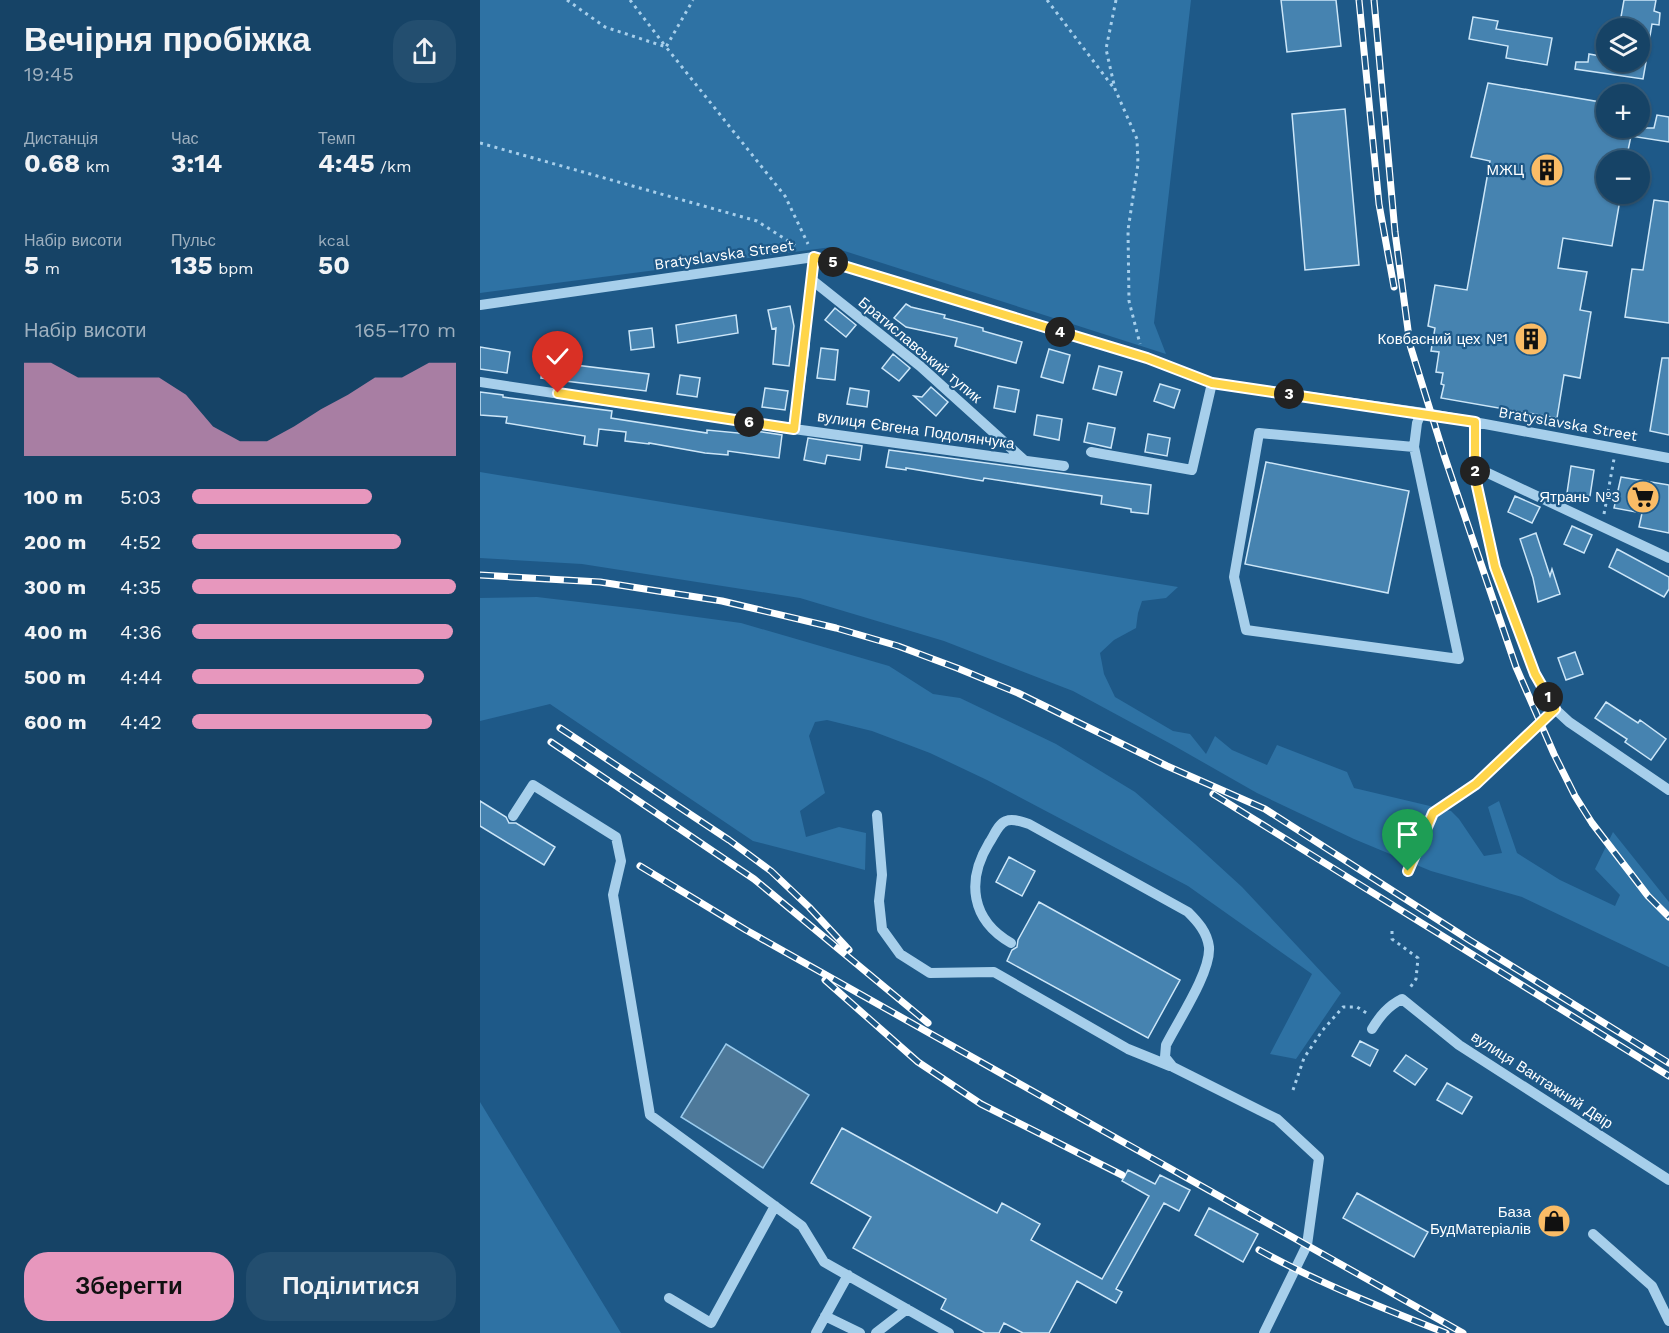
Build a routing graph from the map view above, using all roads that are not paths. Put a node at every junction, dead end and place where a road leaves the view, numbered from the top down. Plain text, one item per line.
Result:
1 (814, 257) junction
2 (480, 305) edge
3 (805, 345) road end
4 (480, 382) edge
5 (1212, 383) junction
6 (1421, 413) junction
7 (1475, 422) junction
8 (794, 429) junction
9 (1413, 447) junction
10 (1091, 452) dead end
11 (1669, 458) edge
12 (1024, 460) junction
13 (1064, 466) dead end
14 (1475, 467) junction
15 (1669, 558) edge
16 (1669, 790) edge
17 (878, 815) dead end
18 (513, 816) dead end
19 (1011, 943) dead end
20 (1374, 1025) road end
21 (1173, 1067) junction
22 (1669, 1180) edge
23 (775, 1206) junction
24 (1593, 1234) dead end
25 (848, 1275) junction
26 (669, 1298) dead end
27 (907, 1309) junction
28 (825, 1316) junction
29 (1669, 1321) edge
30 (816, 1333) edge
31 (860, 1333) edge
32 (876, 1333) edge
33 (949, 1333) edge
34 (1264, 1333) edge

1 - 2 street, Bratyslavska Street
1 - 5 street, Bratyslavska Street
1 - 12 street, Братиславський тупик
3 - 8 street
4 - 8 street, вулиця Євгена Подолянчука
5 - 6 street, Bratyslavska Street
5 - 10 street
6 - 7 street, Bratyslavska Street
6 - 9 street
7 - 11 street, Bratyslavska Street
7 - 14 street
8 - 12 street, вулиця Євгена Подолянчука
9 - 9 street
12 - 13 street, вулиця Євгена Подолянчука
14 - 15 street
14 - 16 street
17 - 21 street
18 - 23 street
19 - 21 street
20 - 22 street, вулиця Вантажний Двір
21 - 34 street
23 - 25 street
23 - 26 street
24 - 29 street
25 - 27 street
25 - 28 street
27 - 32 street
27 - 33 street
28 - 30 street
28 - 31 street

